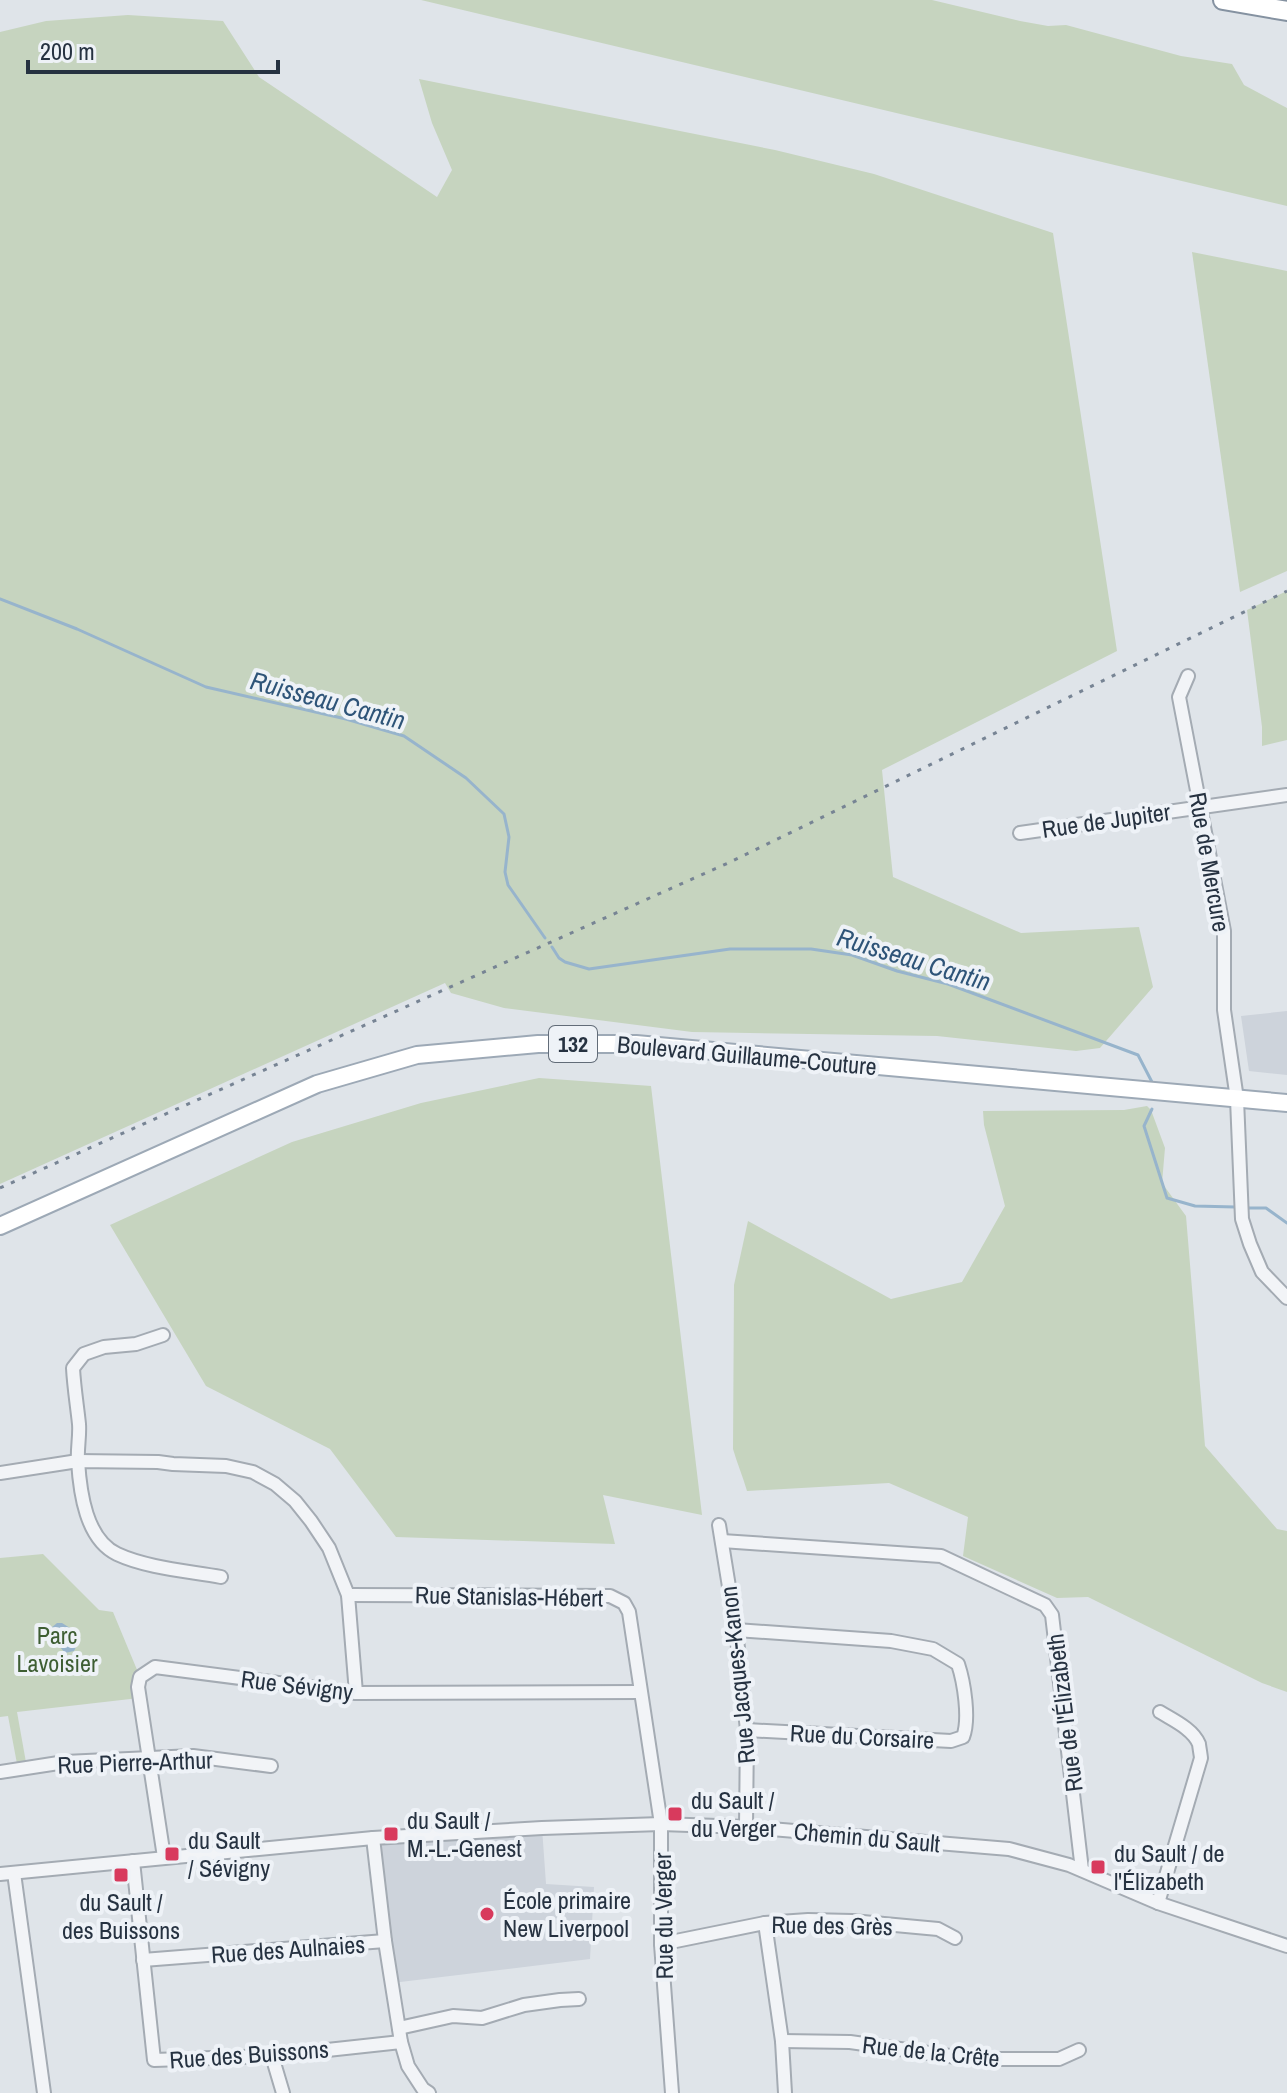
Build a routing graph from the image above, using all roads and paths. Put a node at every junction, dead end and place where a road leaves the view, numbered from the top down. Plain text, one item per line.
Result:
1 (1223, 0) edge
2 (1287, 11) edge
3 (1188, 676) dead end
4 (1287, 795) edge
5 (1200, 807) junction
6 (1020, 833) dead end
7 (1237, 1099) junction
8 (1287, 1103) edge
9 (0, 1226) edge
10 (1287, 1298) edge
11 (163, 1335) dead end
12 (78, 1461) junction
13 (0, 1473) edge
14 (719, 1525) dead end
15 (722, 1541) junction
16 (221, 1577) dead end
17 (348, 1595) junction
18 (736, 1630) junction
19 (640, 1692) junction
20 (356, 1693) junction
21 (1160, 1712) dead end
22 (747, 1730) junction
23 (149, 1759) junction
24 (271, 1766) dead end
25 (0, 1772) edge
26 (661, 1824) junction
27 (746, 1827) junction
28 (373, 1838) junction
29 (164, 1857) junction
30 (133, 1861) junction
31 (1082, 1870) junction
32 (7, 1874) edge
33 (1158, 1903) junction
34 (765, 1923) junction
35 (955, 1938) dead end
36 (385, 1941) junction
37 (661, 1944) junction
38 (1287, 1946) edge
39 (143, 1960) junction
40 (579, 1999) dead end
41 (399, 2028) junction
42 (782, 2041) junction
43 (401, 2042) junction
44 (1079, 2050) dead end
45 (272, 2056) junction
46 (44, 2093) edge
47 (283, 2093) edge
48 (429, 2093) edge
49 (672, 2093) edge
50 (785, 2093) edge

1 - 2 highway
3 - 5 street, Rue de Mercure
4 - 5 street, Rue de Jupiter
5 - 6 street, Rue de Jupiter
5 - 7 street, Rue de Mercure
7 - 8 main road, Boulevard Guillaume-Couture / 132
7 - 9 main road, Boulevard Guillaume-Couture / 132
7 - 10 street, Rue de Mercure
11 - 12 street
12 - 13 street
12 - 16 street
12 - 17 street
14 - 15 street, Rue Jacques-Kanon
15 - 18 street, Rue Jacques-Kanon
15 - 31 street, Rue de l'Élizabeth
17 - 19 street, Rue Stanislas-Hébert
17 - 20 street
18 - 22 street, Rue Jacques-Kanon
18 - 22 street, Rue du Corsaire
19 - 20 street, Rue Sévigny
19 - 26 street, Rue du Verger
20 - 23 street, Rue Sévigny
21 - 33 street
22 - 27 street, Rue Jacques-Kanon
23 - 24 street, Rue Pierre-Arthur
23 - 25 street, Rue Pierre-Arthur
23 - 29 street, Rue Sévigny
26 - 27 street, Chemin du Sault
26 - 28 street, Chemin du Sault
26 - 37 street, Rue du Verger
27 - 31 street, Chemin du Sault
28 - 29 street, Chemin du Sault
28 - 36 street
29 - 30 street, Chemin du Sault
30 - 32 street, Chemin du Sault
30 - 39 street, Rue des Buissons
31 - 33 street, Chemin du Sault
32 - 46 street
33 - 38 street, Chemin du Sault
34 - 35 street, Rue des Grès
34 - 37 street, Rue des Grès
34 - 42 street
36 - 39 street, Rue des Aulnaies
36 - 41 street
37 - 49 street, Rue du Verger
39 - 45 street, Rue des Buissons
40 - 41 street
41 - 43 street
42 - 44 street, Rue de la Crête
42 - 50 street
43 - 45 street, Rue des Buissons
43 - 48 street
45 - 47 street

